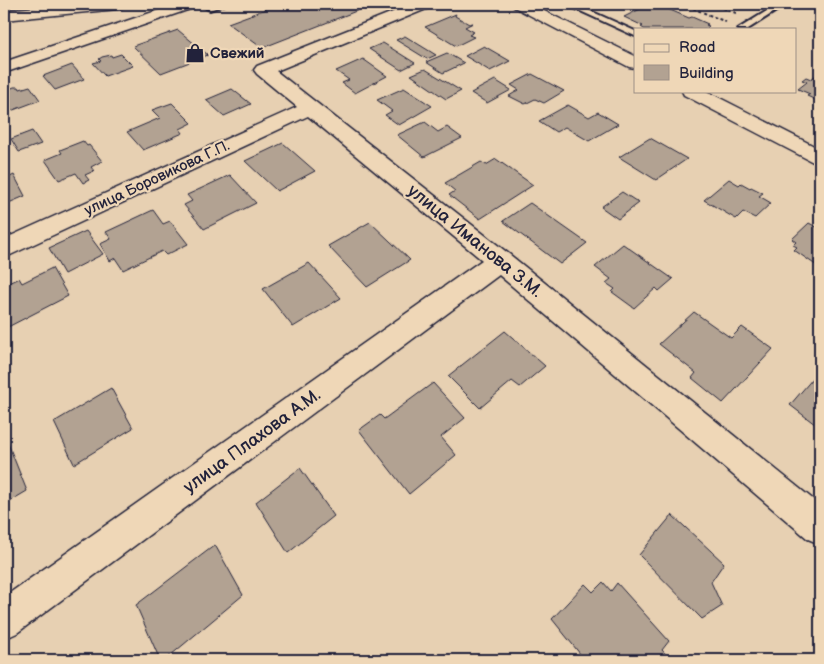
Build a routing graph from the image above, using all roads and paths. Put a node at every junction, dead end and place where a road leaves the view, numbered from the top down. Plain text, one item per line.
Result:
1 (118, 4) edge
2 (191, 4) edge
3 (222, 4) edge
4 (426, 4) edge
5 (519, 4) edge
6 (569, 4) edge
7 (683, 4) edge
8 (783, 4) edge
9 (210, 8) dead end
10 (4, 15) edge
11 (741, 28) edge
12 (745, 28) edge
13 (634, 34) edge
14 (634, 62) edge
15 (4, 68) edge
16 (693, 92) edge
17 (310, 108) junction
18 (820, 157) edge
19 (4, 249) edge
20 (500, 261) junction
21 (820, 527) edge
22 (4, 620) edge

1 - 10 street
2 - 15 street
3 - 9 lane
4 - 17 street, улица Иманова З.М.
5 - 14 street
6 - 13 lane
7 - 11 path
8 - 12 lane
16 - 18 street
17 - 19 street, улица Боровикова Г.П.
17 - 20 street, улица Иманова З.М.
20 - 21 street, улица Иманова З.М.
20 - 22 street, улица Плахова А.М.

